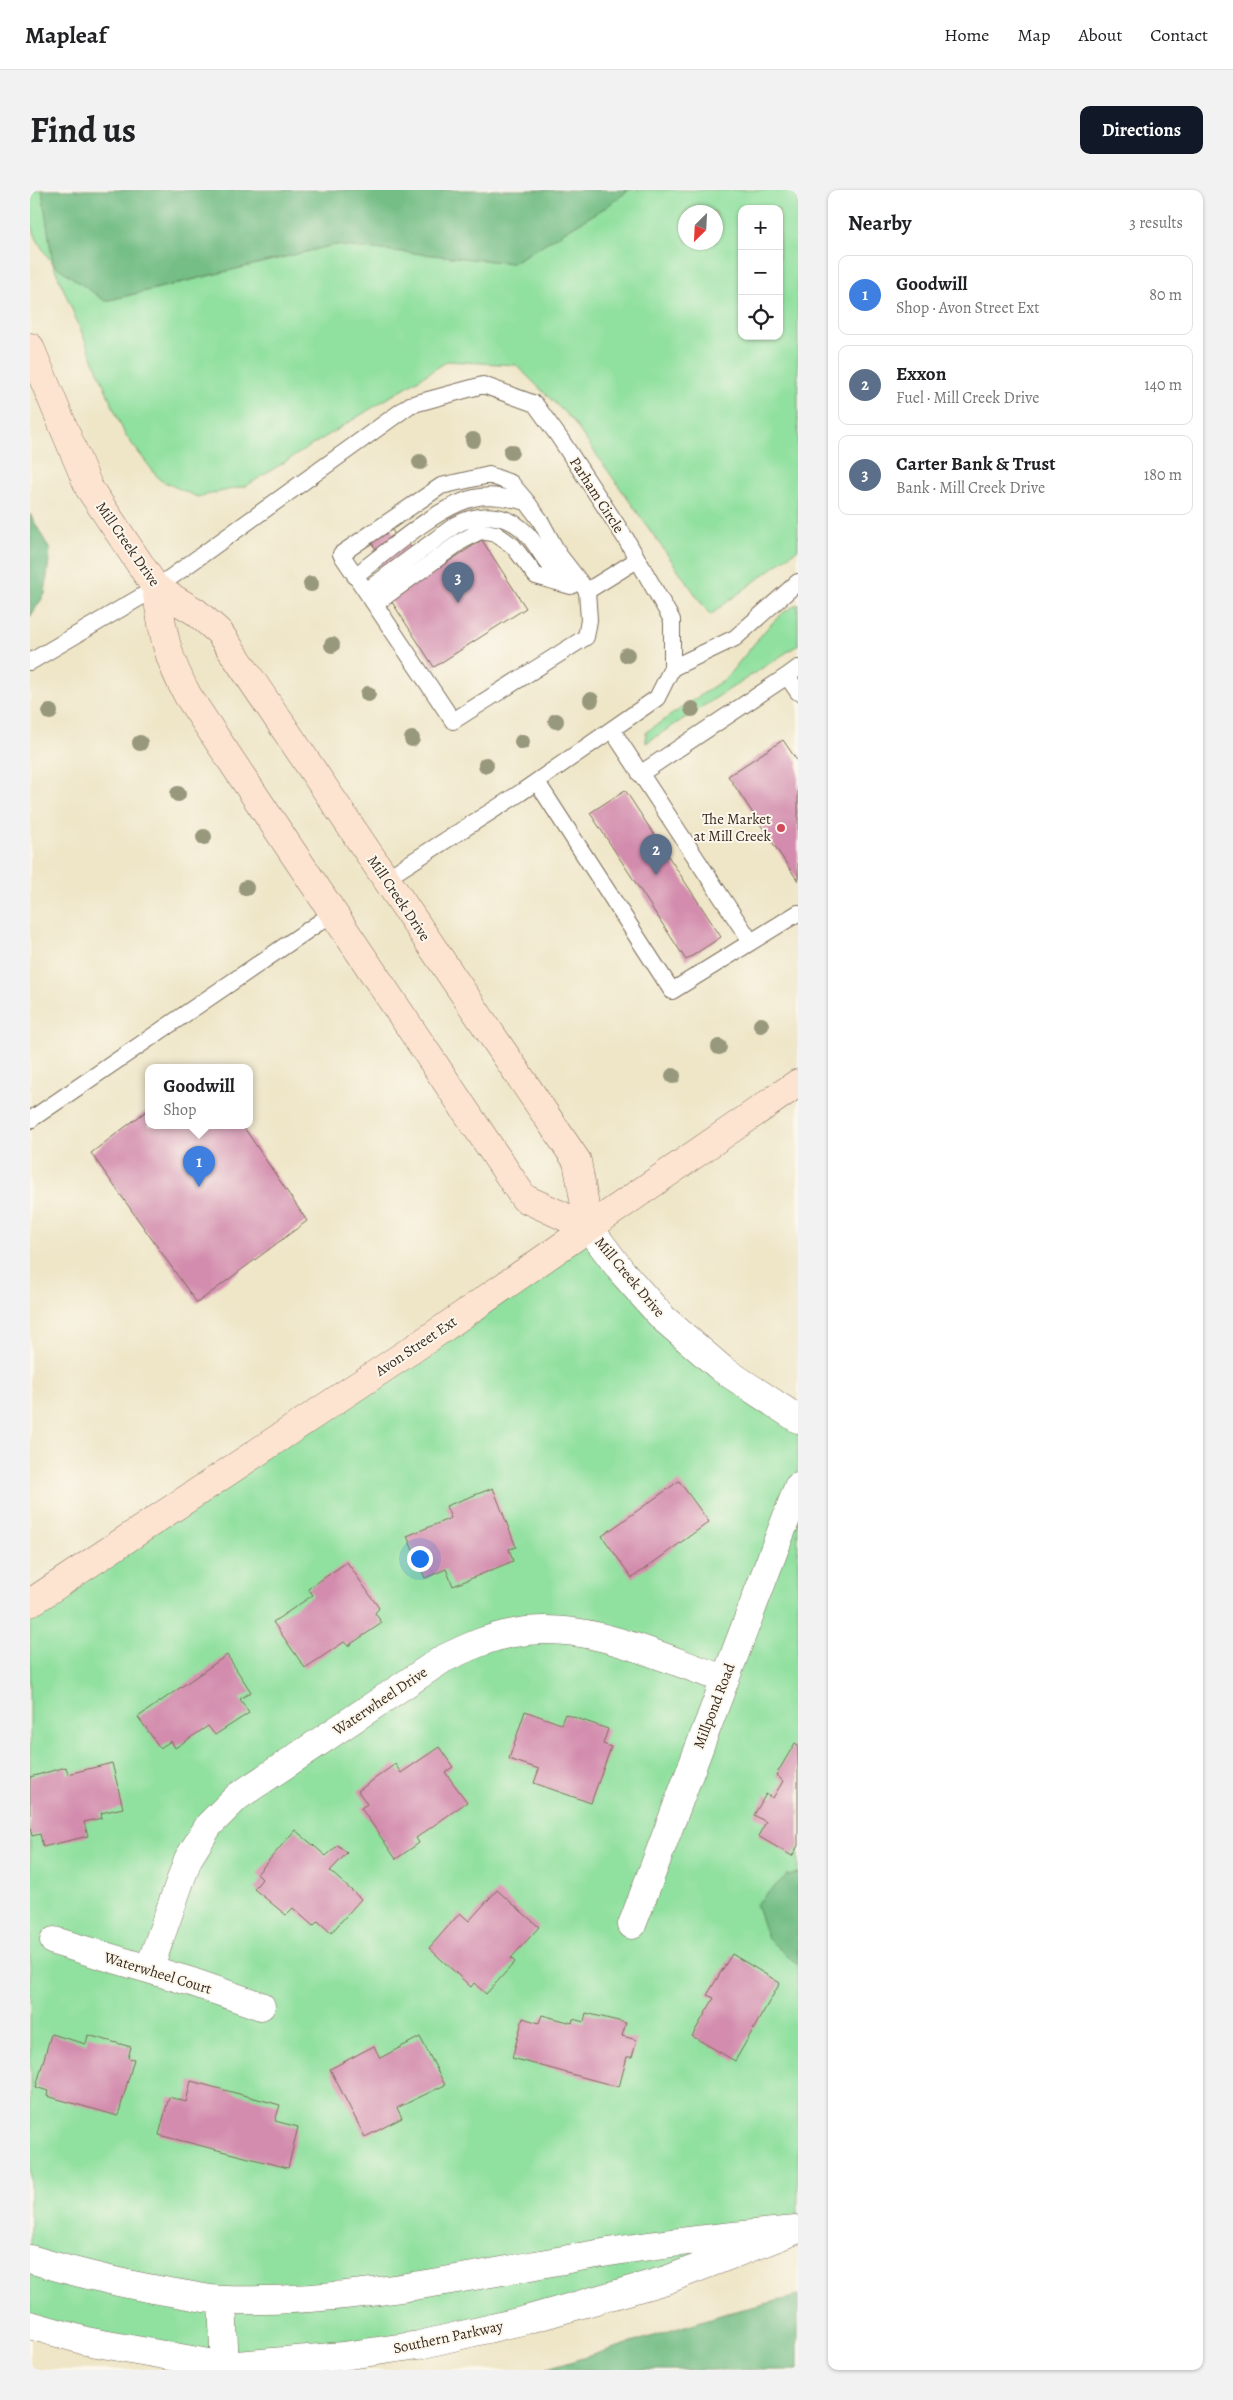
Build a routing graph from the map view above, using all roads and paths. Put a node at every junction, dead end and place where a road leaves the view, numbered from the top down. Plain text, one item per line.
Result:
1 (30, 347) edge
2 (527, 502) junction
3 (637, 560) junction
4 (355, 576) junction
5 (798, 582) edge
6 (156, 588) junction
7 (587, 591) junction
8 (370, 597) junction
9 (30, 662) edge
10 (672, 668) junction
11 (793, 672) edge
12 (798, 692) edge
13 (612, 730) junction
14 (640, 774) junction
15 (537, 782) junction
16 (386, 878) junction
17 (333, 913) junction
18 (798, 913) edge
19 (751, 942) junction
20 (798, 1083) edge
21 (30, 1120) edge
22 (589, 1228) junction
23 (798, 1419) edge
24 (798, 1487) edge
25 (30, 1603) edge
26 (724, 1679) junction
27 (632, 1925) dead end
28 (54, 1941) dead end
29 (149, 1969) junction
30 (261, 2006) dead end
31 (797, 2230) edge
32 (30, 2259) edge
33 (222, 2300) junction
34 (30, 2325) edge
35 (225, 2368) edge

1 - 6 street, Mill Creek Drive
2 - 4 lane
2 - 4 lane
2 - 7 lane
3 - 6 lane, Parham Circle
3 - 7 lane
3 - 10 lane, Parham Circle
4 - 8 lane
5 - 10 lane
6 - 9 lane, Parham Circle
6 - 16 street, Mill Creek Drive
6 - 17 street
7 - 8 lane
7 - 8 lane
10 - 13 lane, Parham Circle
11 - 12 lane
11 - 14 lane
13 - 14 lane
13 - 15 lane, Parham Circle
14 - 19 lane
15 - 16 lane, Parham Circle
15 - 19 lane
16 - 22 street, Mill Creek Drive
17 - 21 lane
17 - 22 street
18 - 19 lane
20 - 22 street, Avon Street Ext
22 - 23 street, Mill Creek Drive
22 - 25 street, Avon Street Ext
24 - 26 street, Millpond Road
26 - 27 street, Millpond Road
26 - 29 street, Waterwheel Drive
28 - 29 street, Waterwheel Court
29 - 30 street, Waterwheel Court
31 - 33 street, Southern Parkway
31 - 35 street, Southern Parkway
32 - 33 street, Southern Parkway
33 - 35 street
34 - 35 street, Southern Parkway

